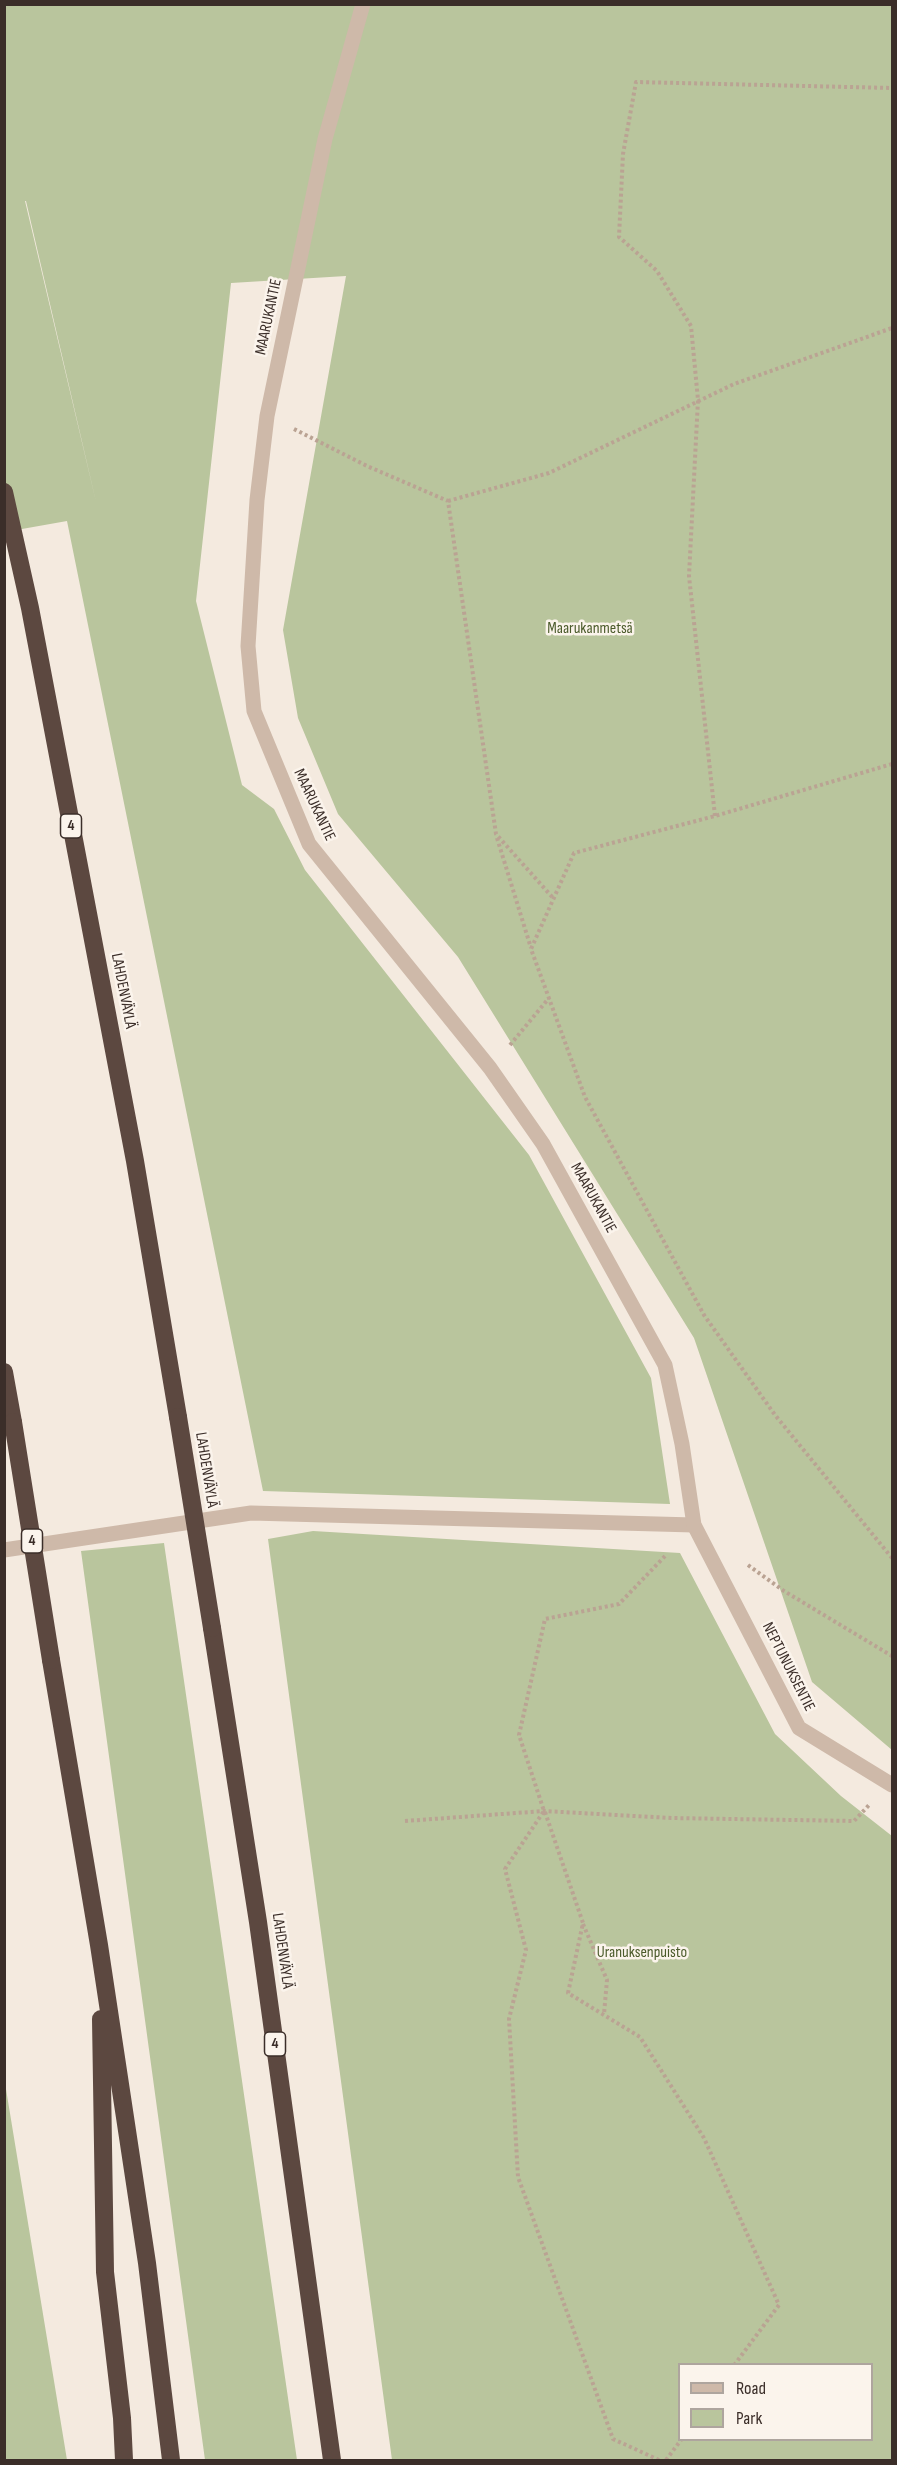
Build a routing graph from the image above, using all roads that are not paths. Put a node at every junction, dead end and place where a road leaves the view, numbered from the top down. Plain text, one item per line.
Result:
1 (363, 4) edge
2 (4, 492) edge
3 (4, 1372) edge
4 (694, 1526) junction
5 (4, 1550) edge
6 (890, 1784) edge
7 (99, 1945) junction
8 (124, 2460) edge
9 (171, 2460) edge
10 (332, 2460) edge

1 - 4 street, MAARUKANTIE
2 - 10 highway, LAHDENVÄYLÄ / 4, bridge
3 - 7 highway, 4, bridge
4 - 5 street
4 - 6 street, NEPTUNUKSENTIE
7 - 8 highway
7 - 9 highway, 4

